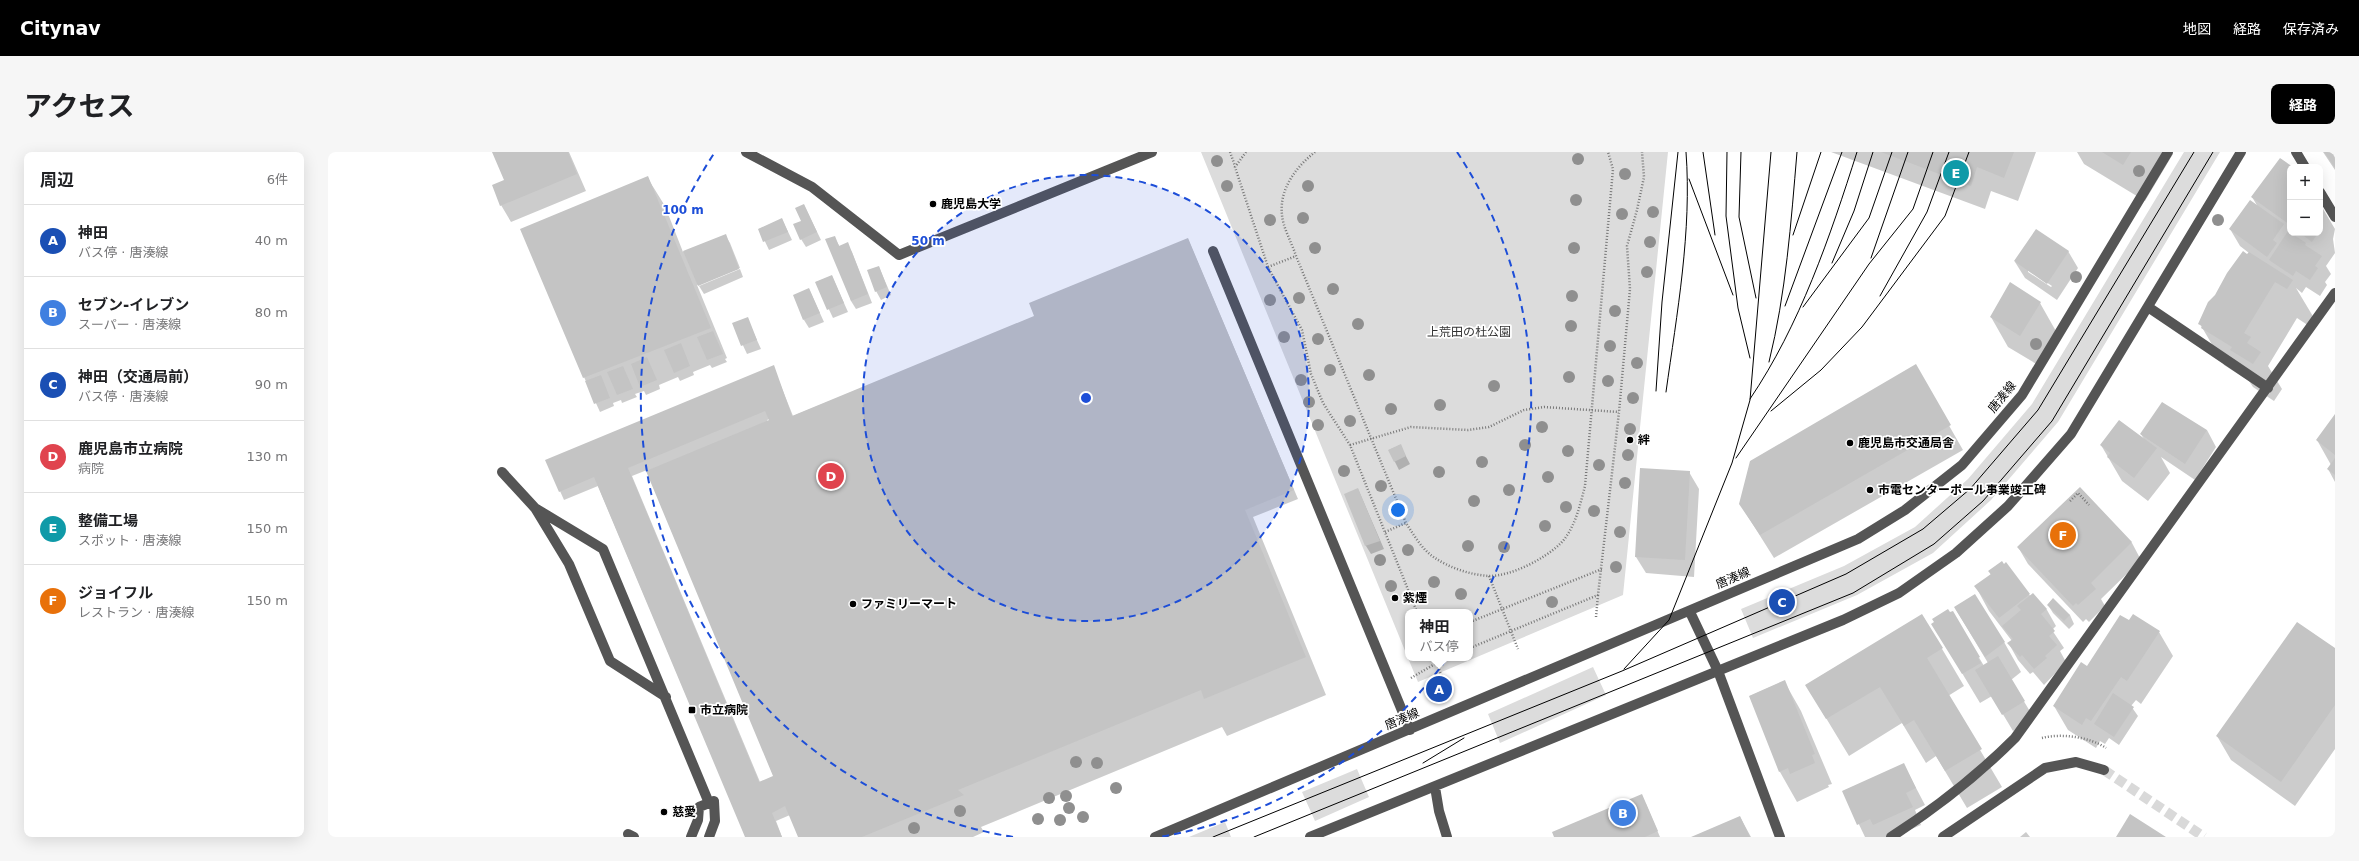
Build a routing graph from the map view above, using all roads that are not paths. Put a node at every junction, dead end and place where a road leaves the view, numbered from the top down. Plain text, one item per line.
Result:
1 (746, 152) edge
2 (1152, 152) edge
3 (2168, 152) edge
4 (2241, 152) edge
5 (2296, 152) edge
6 (2303, 164) edge
7 (2323, 197) edge
8 (2335, 217) edge
9 (1213, 251) dead end
10 (2335, 293) edge
11 (2148, 307) junction
12 (2268, 388) junction
13 (502, 472) dead end
14 (535, 508) junction
15 (1690, 612) junction
16 (1718, 672) junction
17 (666, 697) junction
18 (1410, 730) junction
19 (2104, 770) tunnel mouth
20 (1435, 787) junction
21 (709, 803) junction
22 (1315, 836) edge
23 (691, 837) edge
24 (709, 837) edge
25 (1155, 837) edge
26 (1447, 837) edge
27 (1780, 837) edge
28 (1891, 837) edge
29 (1943, 837) edge

1 - 2 street
3 - 15 street, 唐湊線
4 - 11 street
5 - 6 street
7 - 8 street
9 - 18 street
10 - 12 street
11 - 12 street
11 - 16 street
12 - 28 street
13 - 14 street
14 - 17 street
14 - 17 street
15 - 16 street
15 - 18 street, 唐湊線
16 - 20 street
16 - 27 street
17 - 21 street
18 - 25 street, 唐湊線
19 - 29 street
20 - 22 street
20 - 26 street
21 - 23 street
21 - 24 street

